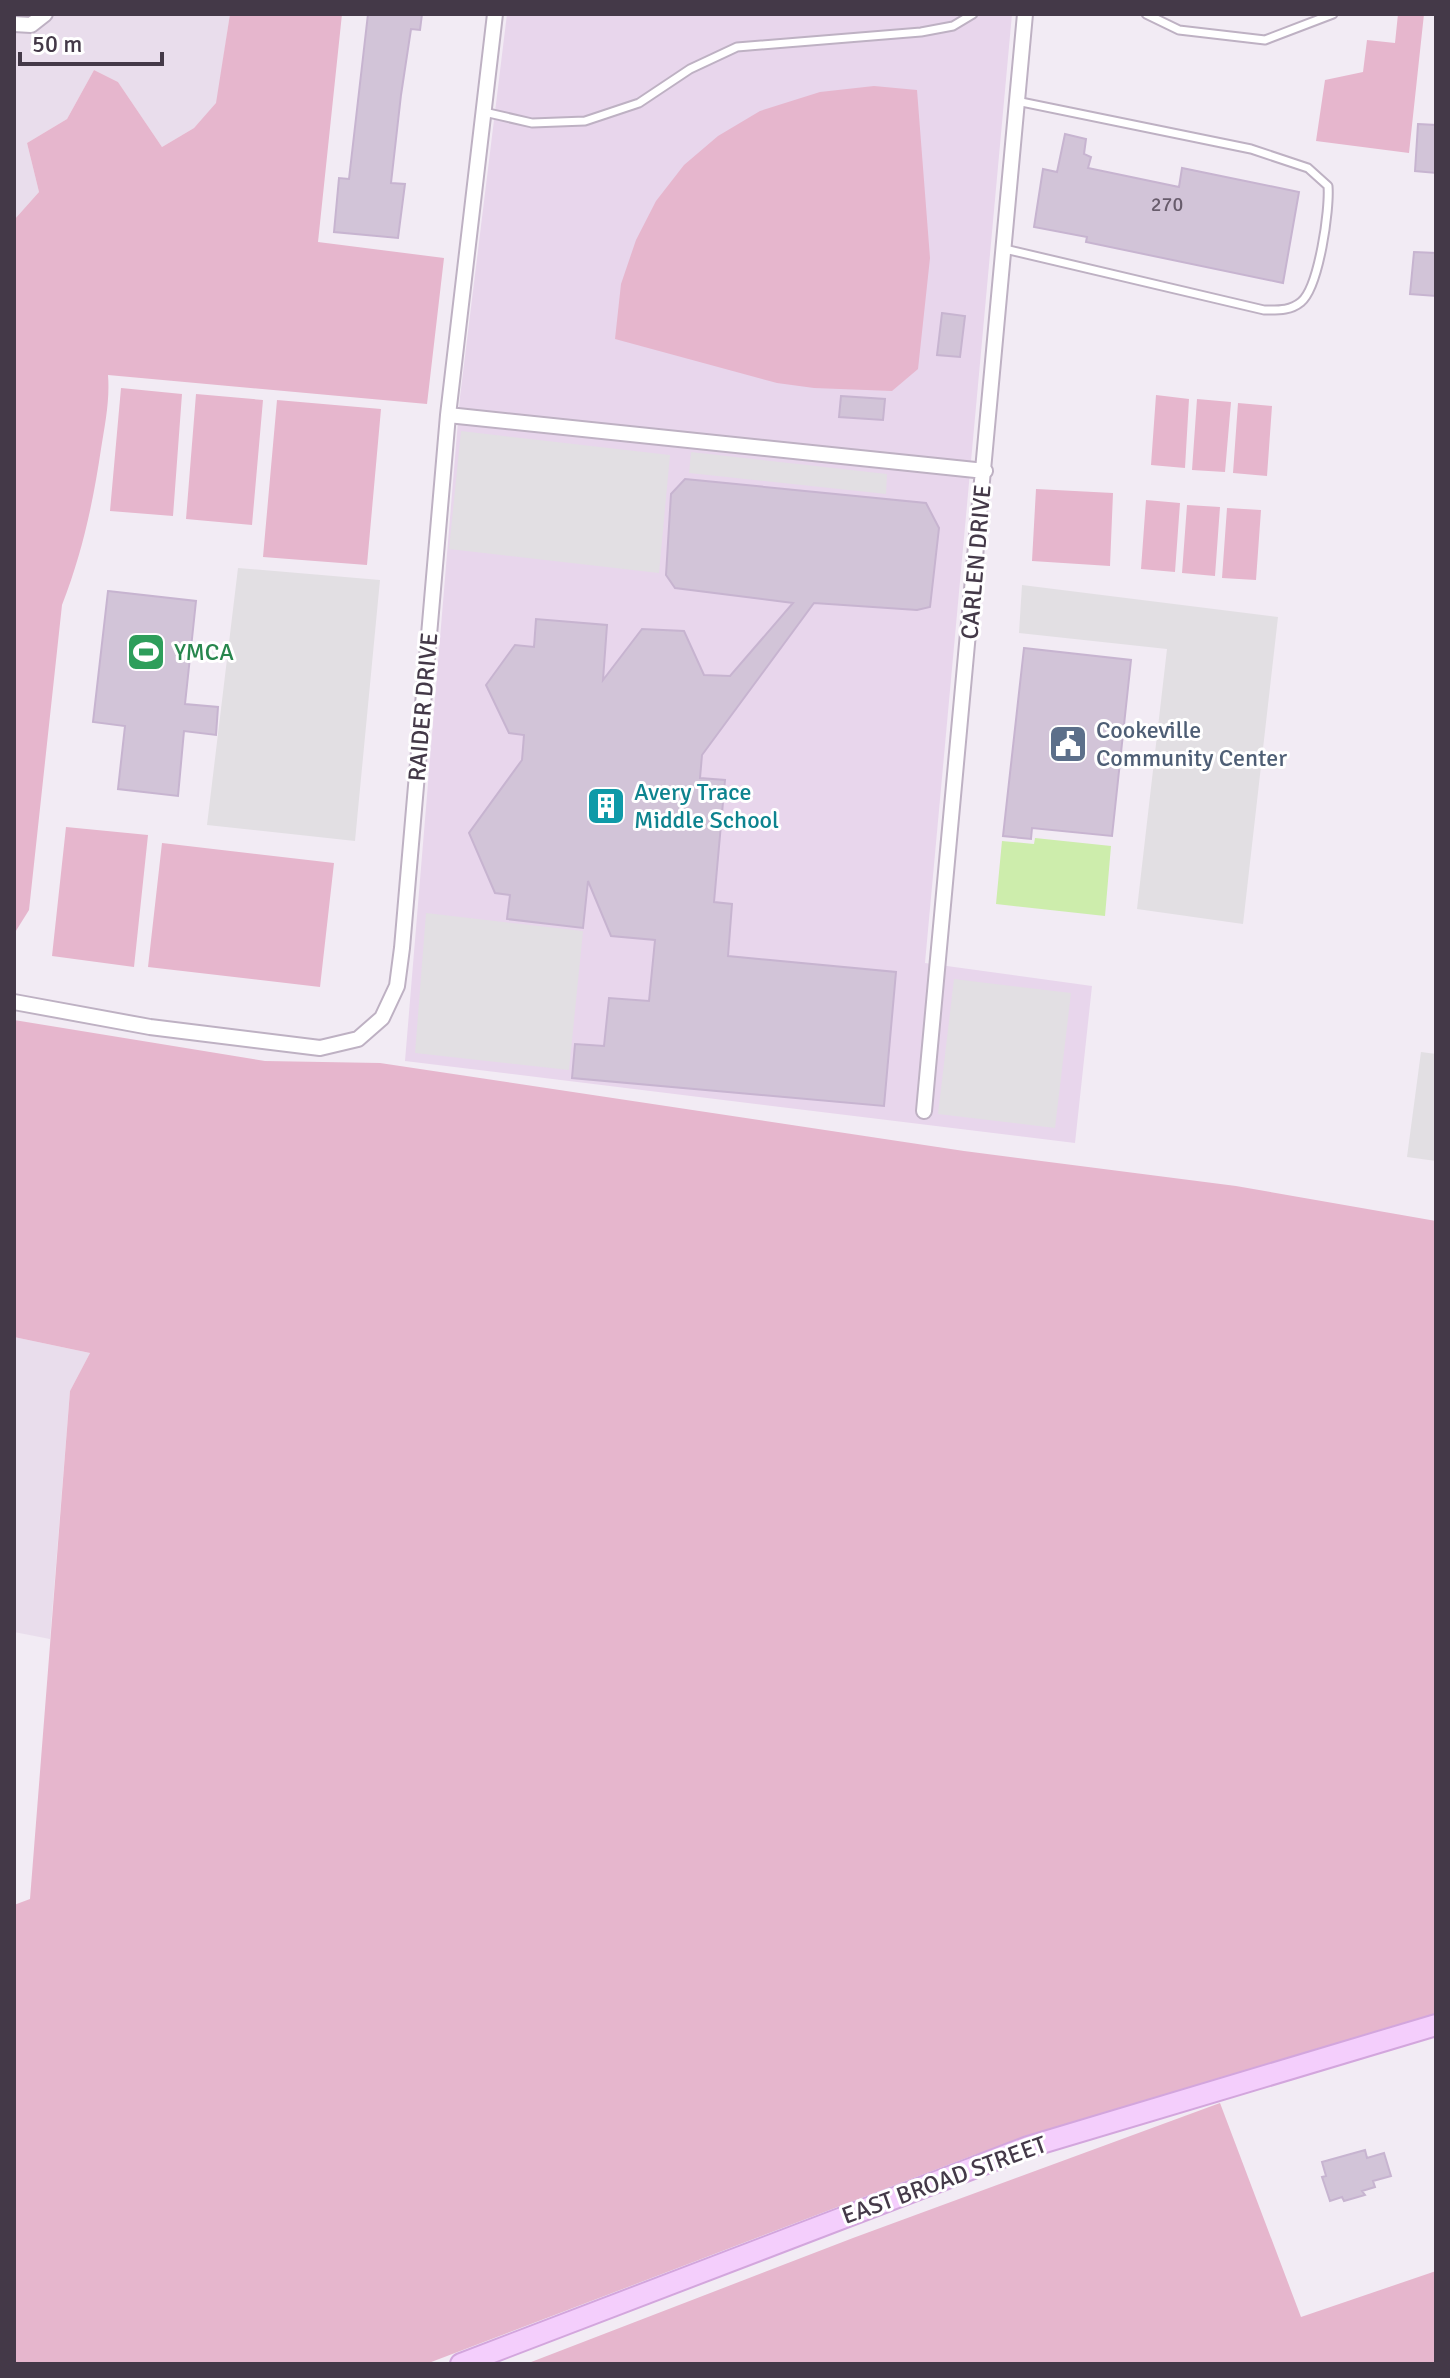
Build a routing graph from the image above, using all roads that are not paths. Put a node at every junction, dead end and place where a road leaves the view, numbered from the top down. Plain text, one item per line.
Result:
1 (45, 14) edge
2 (495, 14) edge
3 (973, 14) edge
4 (1025, 14) edge
5 (1146, 14) edge
6 (1333, 14) edge
7 (14, 24) edge
8 (1016, 101) junction
9 (484, 112) junction
10 (1005, 249) junction
11 (448, 415) junction
12 (985, 471) junction
13 (14, 1002) edge
14 (924, 1111) dead end
15 (1436, 2025) edge
16 (461, 2364) edge

1 - 7 street
2 - 9 street, RAIDER DRIVE
3 - 9 lane
4 - 8 street, CARLEN DRIVE
5 - 6 lane
8 - 10 street, CARLEN DRIVE
8 - 10 lane
9 - 11 street, RAIDER DRIVE
10 - 12 street, CARLEN DRIVE
11 - 12 street
11 - 13 street, RAIDER DRIVE
12 - 14 street, CARLEN DRIVE
15 - 16 street, EAST BROAD STREET

